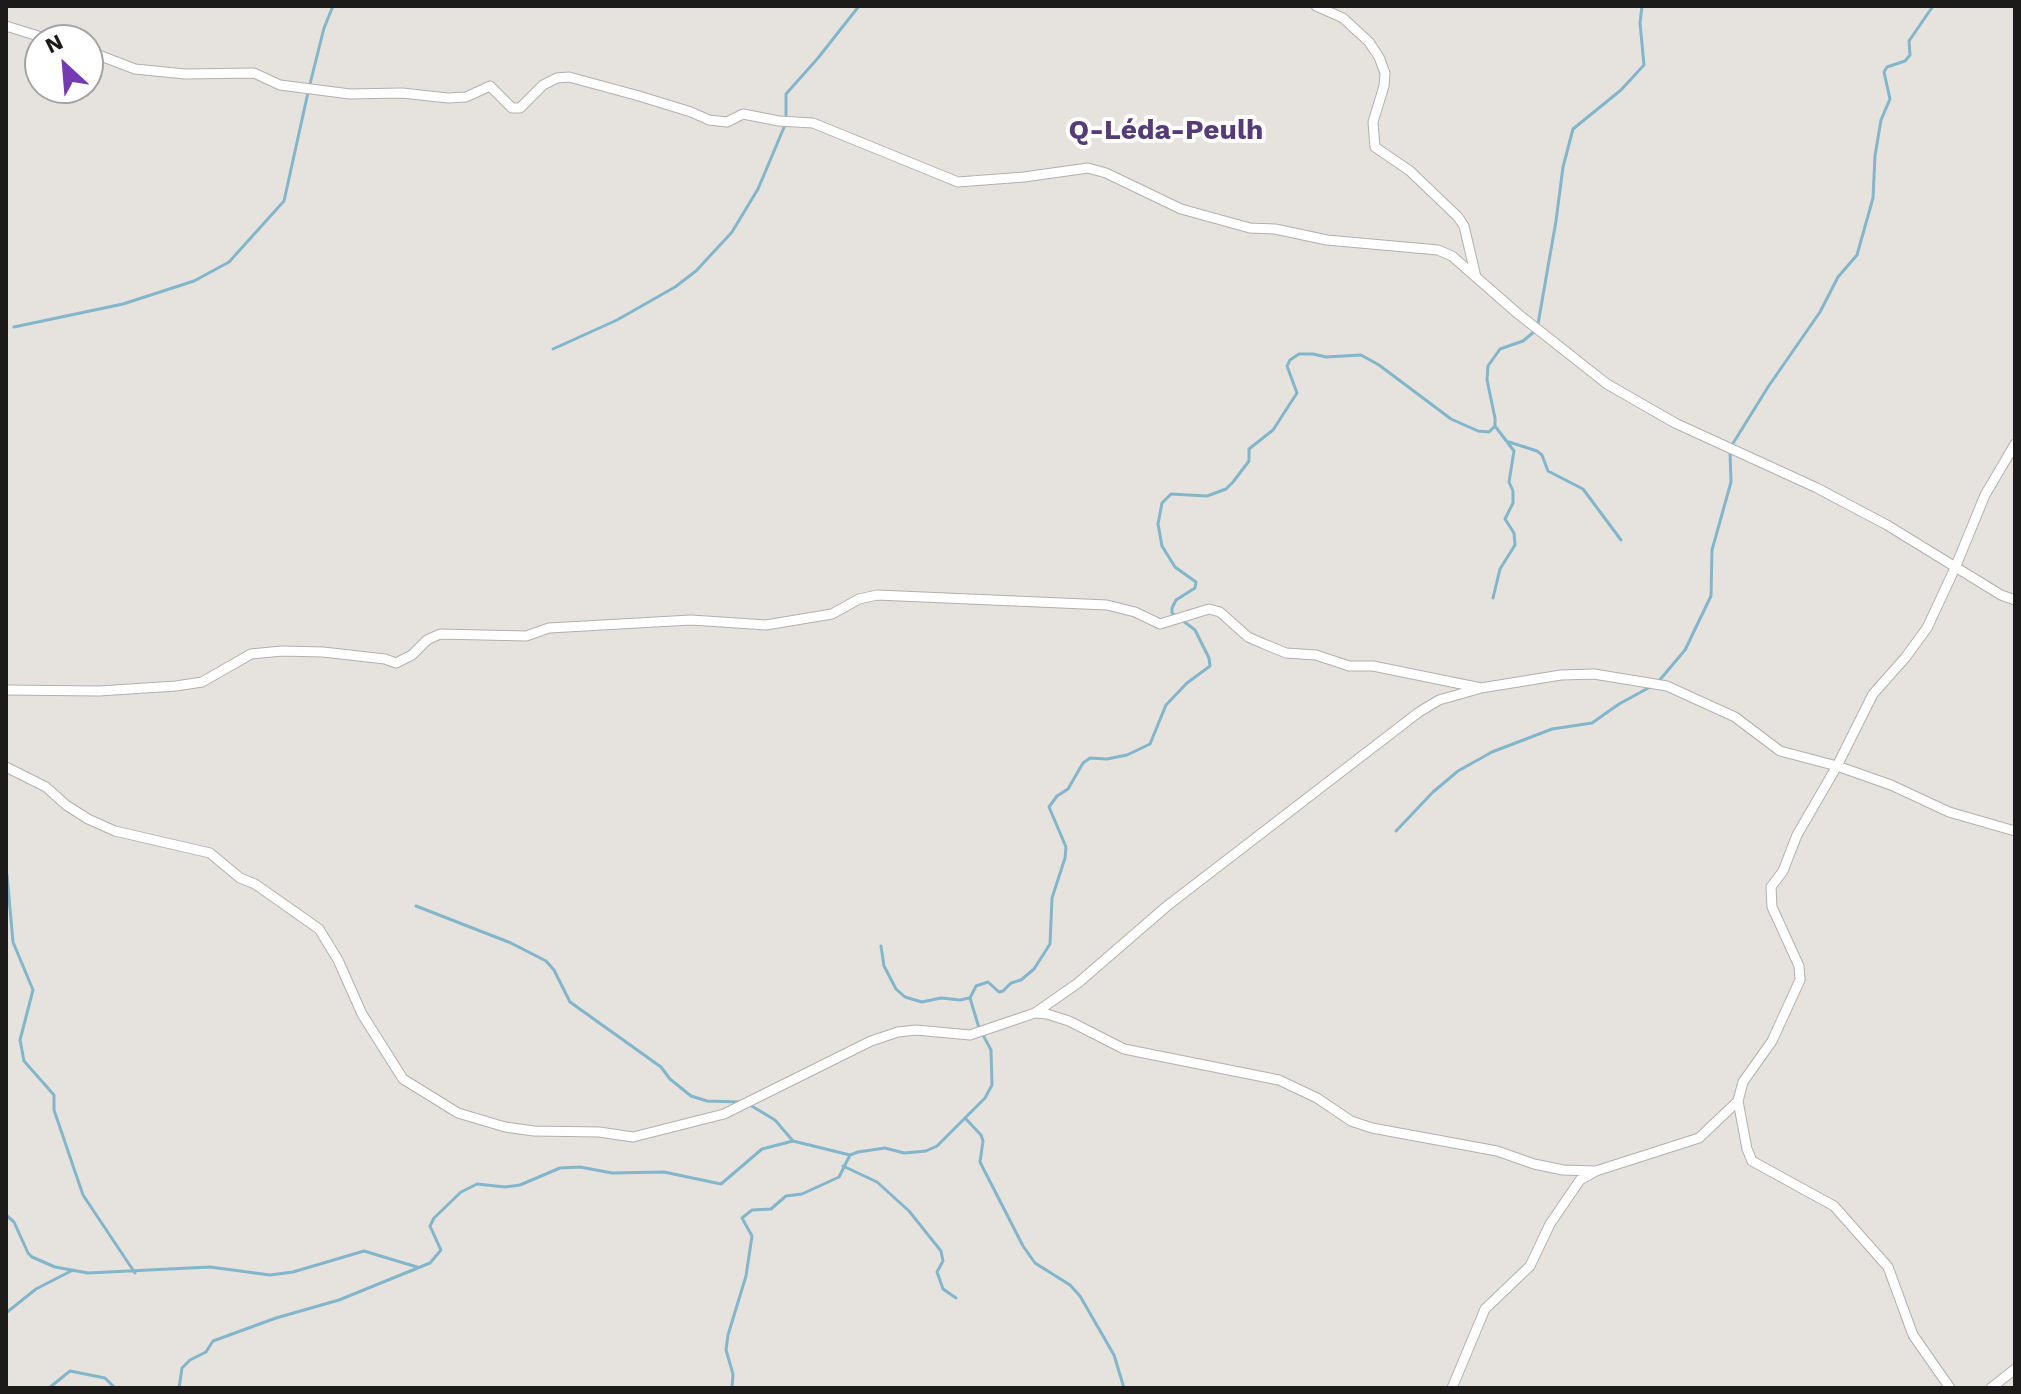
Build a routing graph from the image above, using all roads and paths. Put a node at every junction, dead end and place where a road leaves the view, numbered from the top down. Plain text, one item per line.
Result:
1 (1316, 6) edge
2 (104, 57) edge
3 (1476, 277) junction
4 (2015, 444) edge
5 (1955, 568) junction
6 (2015, 600) edge
7 (1481, 688) junction
8 (6, 690) edge
9 (1837, 766) junction
10 (6, 767) edge
11 (2015, 831) edge
12 (1035, 1013) junction
13 (1738, 1101) junction
14 (1596, 1171) junction
15 (2015, 1369) edge
16 (1452, 1388) edge
17 (1950, 1388) edge
18 (1991, 1388) edge

1 - 3 street
2 - 3 street
3 - 5 street
4 - 5 street
5 - 6 street
5 - 9 street
7 - 8 street
7 - 9 street
7 - 12 street
9 - 11 street
9 - 13 street
10 - 12 street
12 - 14 street
13 - 14 street
13 - 17 street
14 - 16 street
15 - 18 street

